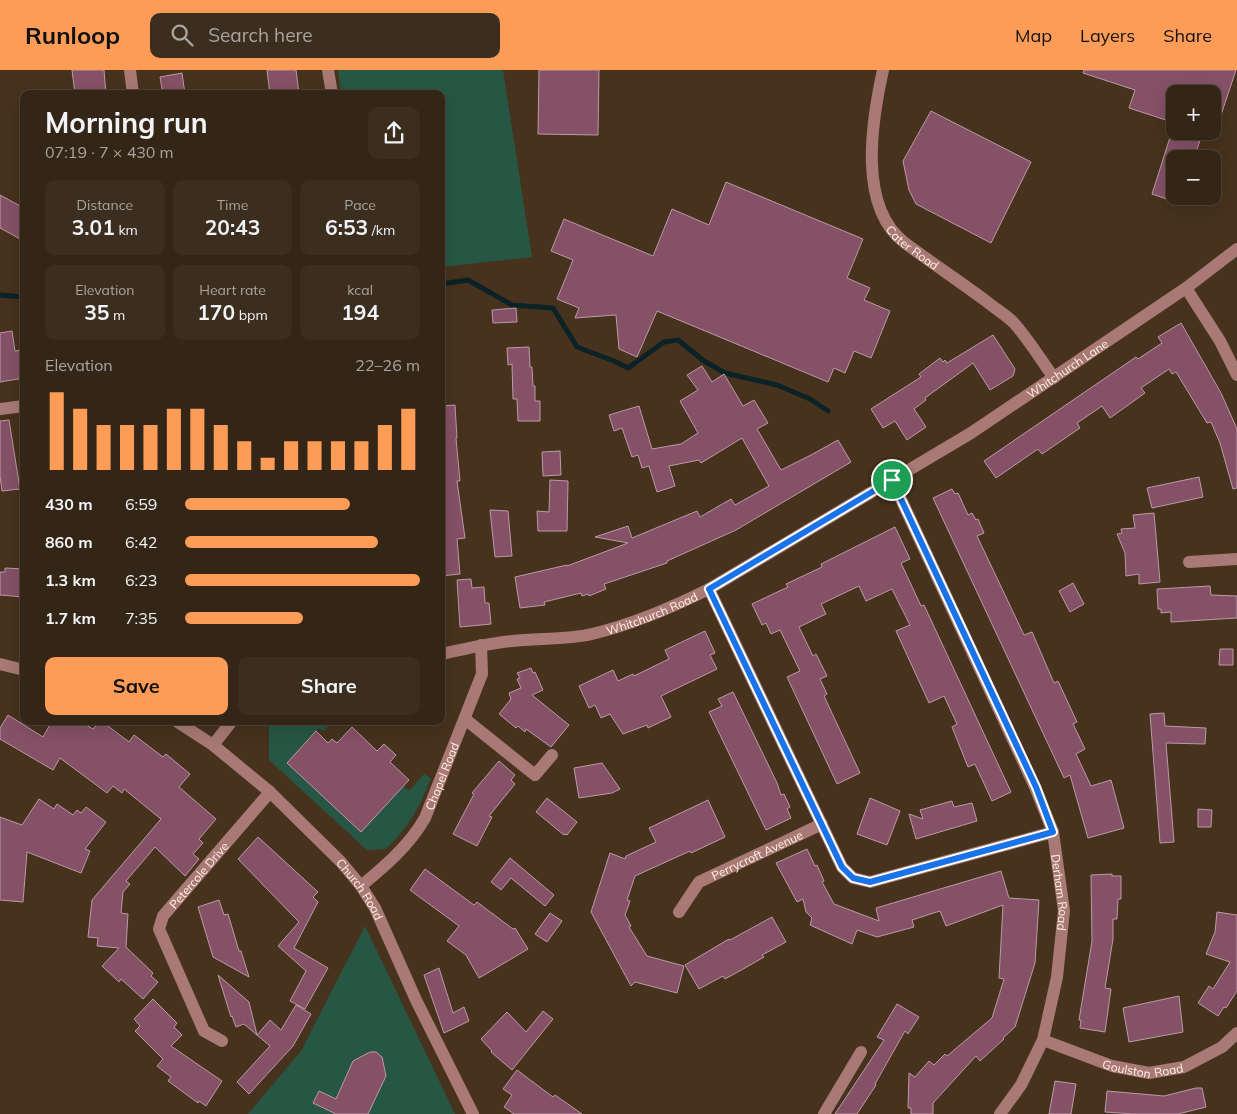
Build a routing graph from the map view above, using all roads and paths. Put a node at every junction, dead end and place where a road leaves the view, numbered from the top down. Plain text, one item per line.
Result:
1 (130, 70) edge
2 (328, 70) edge
3 (883, 70) edge
4 (132, 90) edge
5 (331, 90) edge
6 (1237, 249) edge
7 (1186, 288) junction
8 (1237, 375) edge
9 (1054, 378) junction
10 (20, 406) edge
11 (0, 409) edge
12 (892, 480) junction
13 (1237, 559) edge
14 (1189, 562) dead end
15 (709, 589) junction
16 (481, 645) junction
17 (445, 653) edge
18 (0, 664) edge
19 (20, 669) edge
20 (466, 719) junction
21 (182, 725) edge
22 (229, 725) edge
23 (213, 745) junction
24 (552, 754) dead end
25 (270, 792) junction
26 (822, 824) junction
27 (1053, 832) junction
28 (361, 886) junction
29 (678, 912) dead end
30 (1237, 1033) edge
31 (1043, 1040) junction
32 (222, 1041) dead end
33 (862, 1052) dead end
34 (473, 1114) edge
35 (824, 1114) edge
36 (1000, 1114) edge

1 - 4 street
2 - 5 street
3 - 9 street, Cater Road
6 - 7 street, Whitchurch Lane
7 - 8 street
7 - 9 street, Whitchurch Lane
9 - 12 street, Whitchurch Lane
10 - 11 street
12 - 15 street, Whitchurch Road
12 - 27 street, Derham Road
13 - 14 street
15 - 16 street, Whitchurch Road
15 - 26 street
16 - 17 street, Whitchurch Road
16 - 20 street, Chapel Road
18 - 19 street
20 - 24 street
20 - 28 street, Chapel Road
21 - 23 street, Church Road
22 - 23 street
23 - 25 street, Church Road
25 - 28 street, Church Road
25 - 32 street, Petercole Drive
26 - 27 street
26 - 29 street, Perrycroft Avenue
27 - 31 street, Derham Road
28 - 34 street, Church Road
30 - 31 street, Goulston Road
31 - 36 street, Derham Road
33 - 35 street

